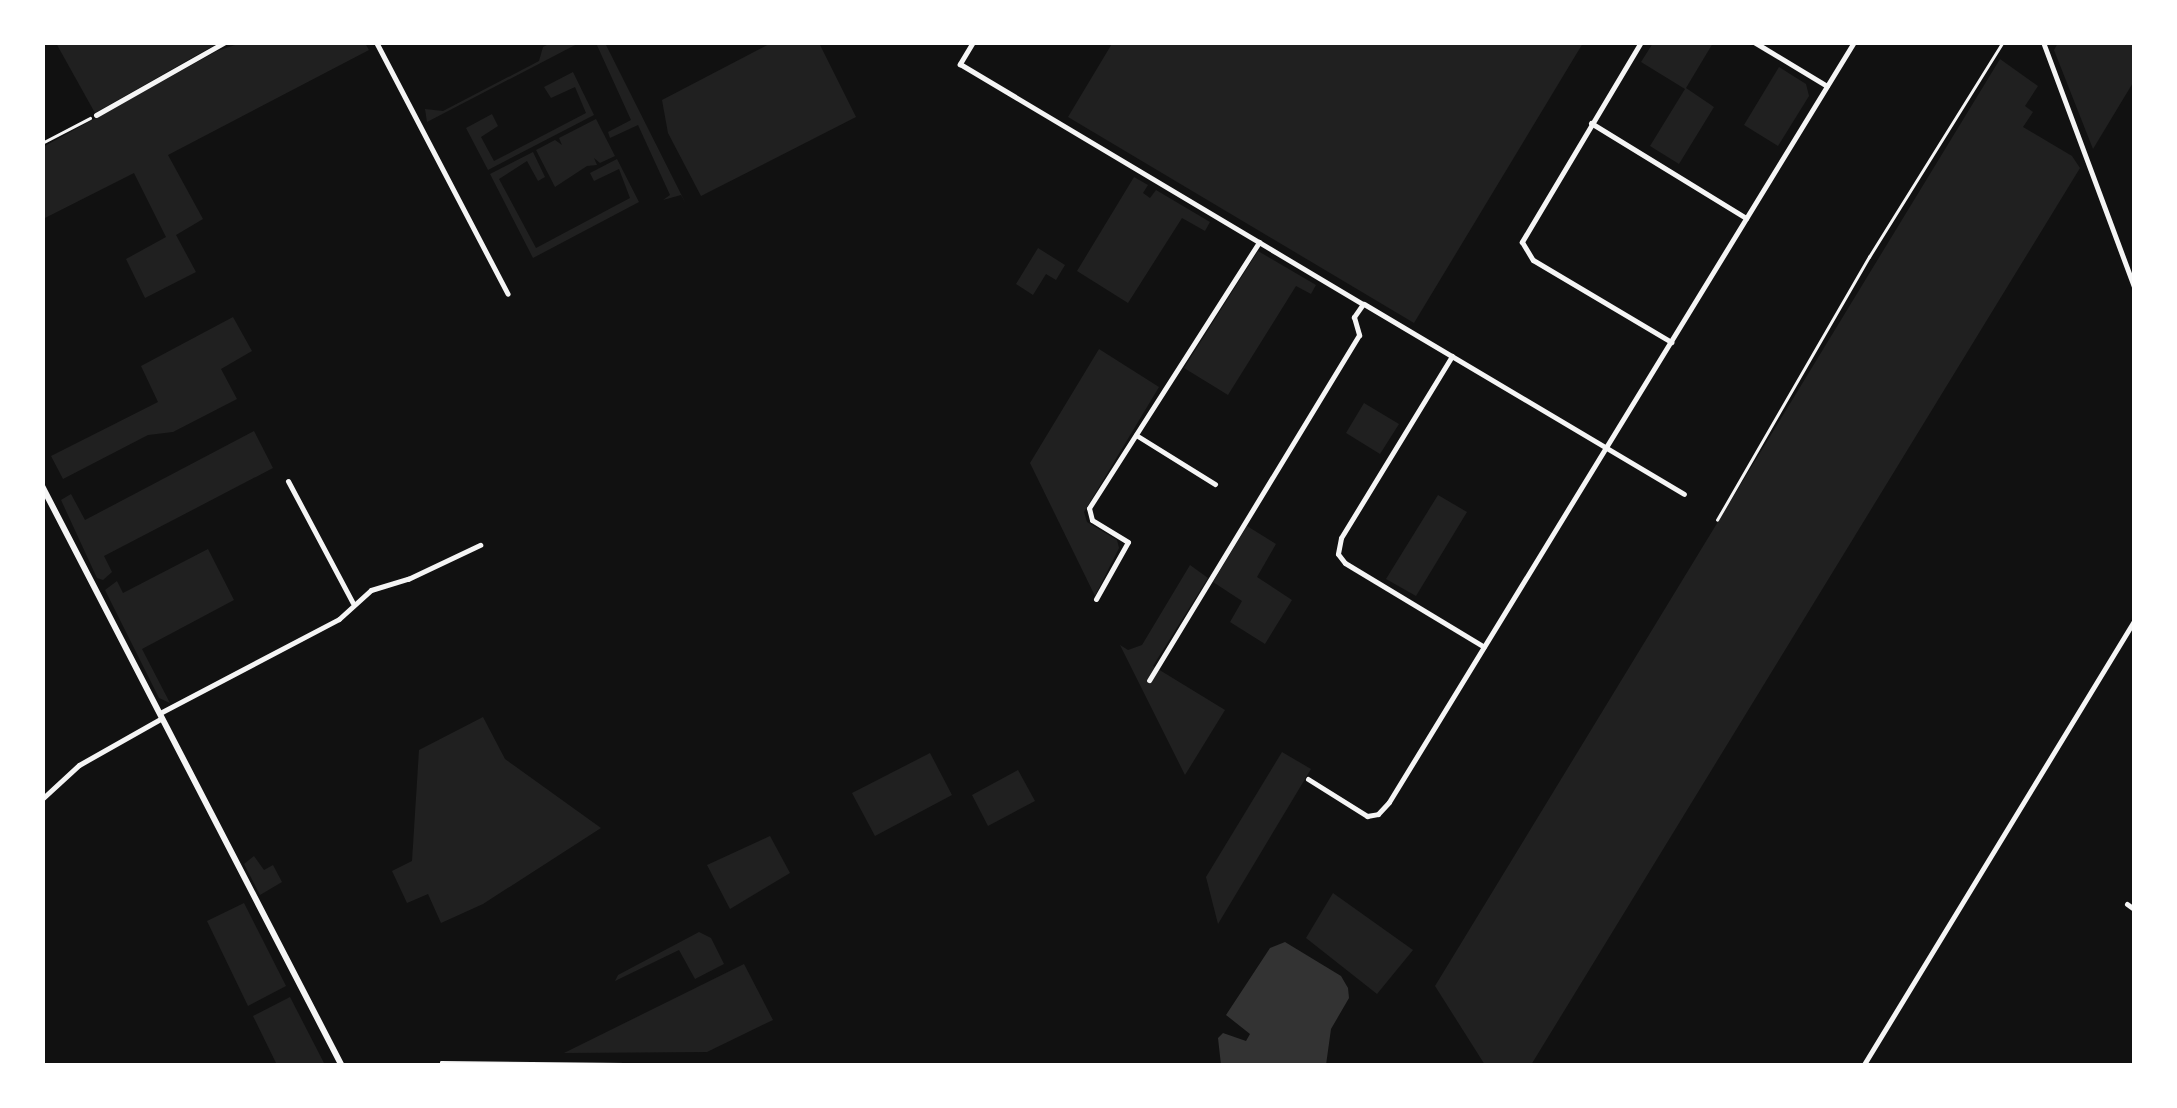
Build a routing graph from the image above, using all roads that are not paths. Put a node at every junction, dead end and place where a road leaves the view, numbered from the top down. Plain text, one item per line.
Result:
1 (226, 42) edge
2 (376, 42) edge
3 (972, 42) edge
4 (1641, 42) edge
5 (1754, 42) edge
6 (1854, 42) edge
7 (2003, 42) edge
8 (2043, 42) edge
9 (1827, 86) junction
10 (96, 114) road end
11 (1591, 124) junction
12 (1746, 218) junction
13 (1259, 242) junction
14 (2134, 287) edge
15 (508, 294) dead end
16 (1363, 304) junction
17 (1671, 342) junction
18 (1452, 356) junction
19 (1136, 434) junction
20 (1607, 446) junction
21 (288, 480) dead end
22 (1215, 484) dead end
23 (42, 486) edge
24 (1684, 494) dead end
25 (1716, 520) dead end
26 (480, 545) dead end
27 (1096, 599) dead end
28 (353, 604) junction
29 (2134, 621) edge
30 (1484, 647) junction
31 (1149, 680) dead end
32 (161, 716) junction
33 (1308, 778) dead end
34 (42, 798) edge
35 (2126, 904) dead end
36 (2134, 909) edge
37 (440, 1062) dead end
38 (342, 1066) edge
39 (846, 1066) edge
40 (1863, 1066) edge

1 - 10 street
2 - 15 street
3 - 13 street
4 - 11 street
5 - 9 street
6 - 9 street
7 - 25 lane
8 - 14 street
9 - 12 street
11 - 12 street
11 - 17 street
12 - 17 street
13 - 16 street
13 - 19 street
16 - 18 street
16 - 31 street
17 - 20 street
18 - 20 street
18 - 30 street
19 - 22 street
19 - 27 street
20 - 24 street
20 - 30 street
21 - 28 street
23 - 32 street
26 - 28 street
28 - 32 street
29 - 40 street
30 - 33 street
32 - 34 street
32 - 38 street
35 - 36 street
37 - 39 lane

